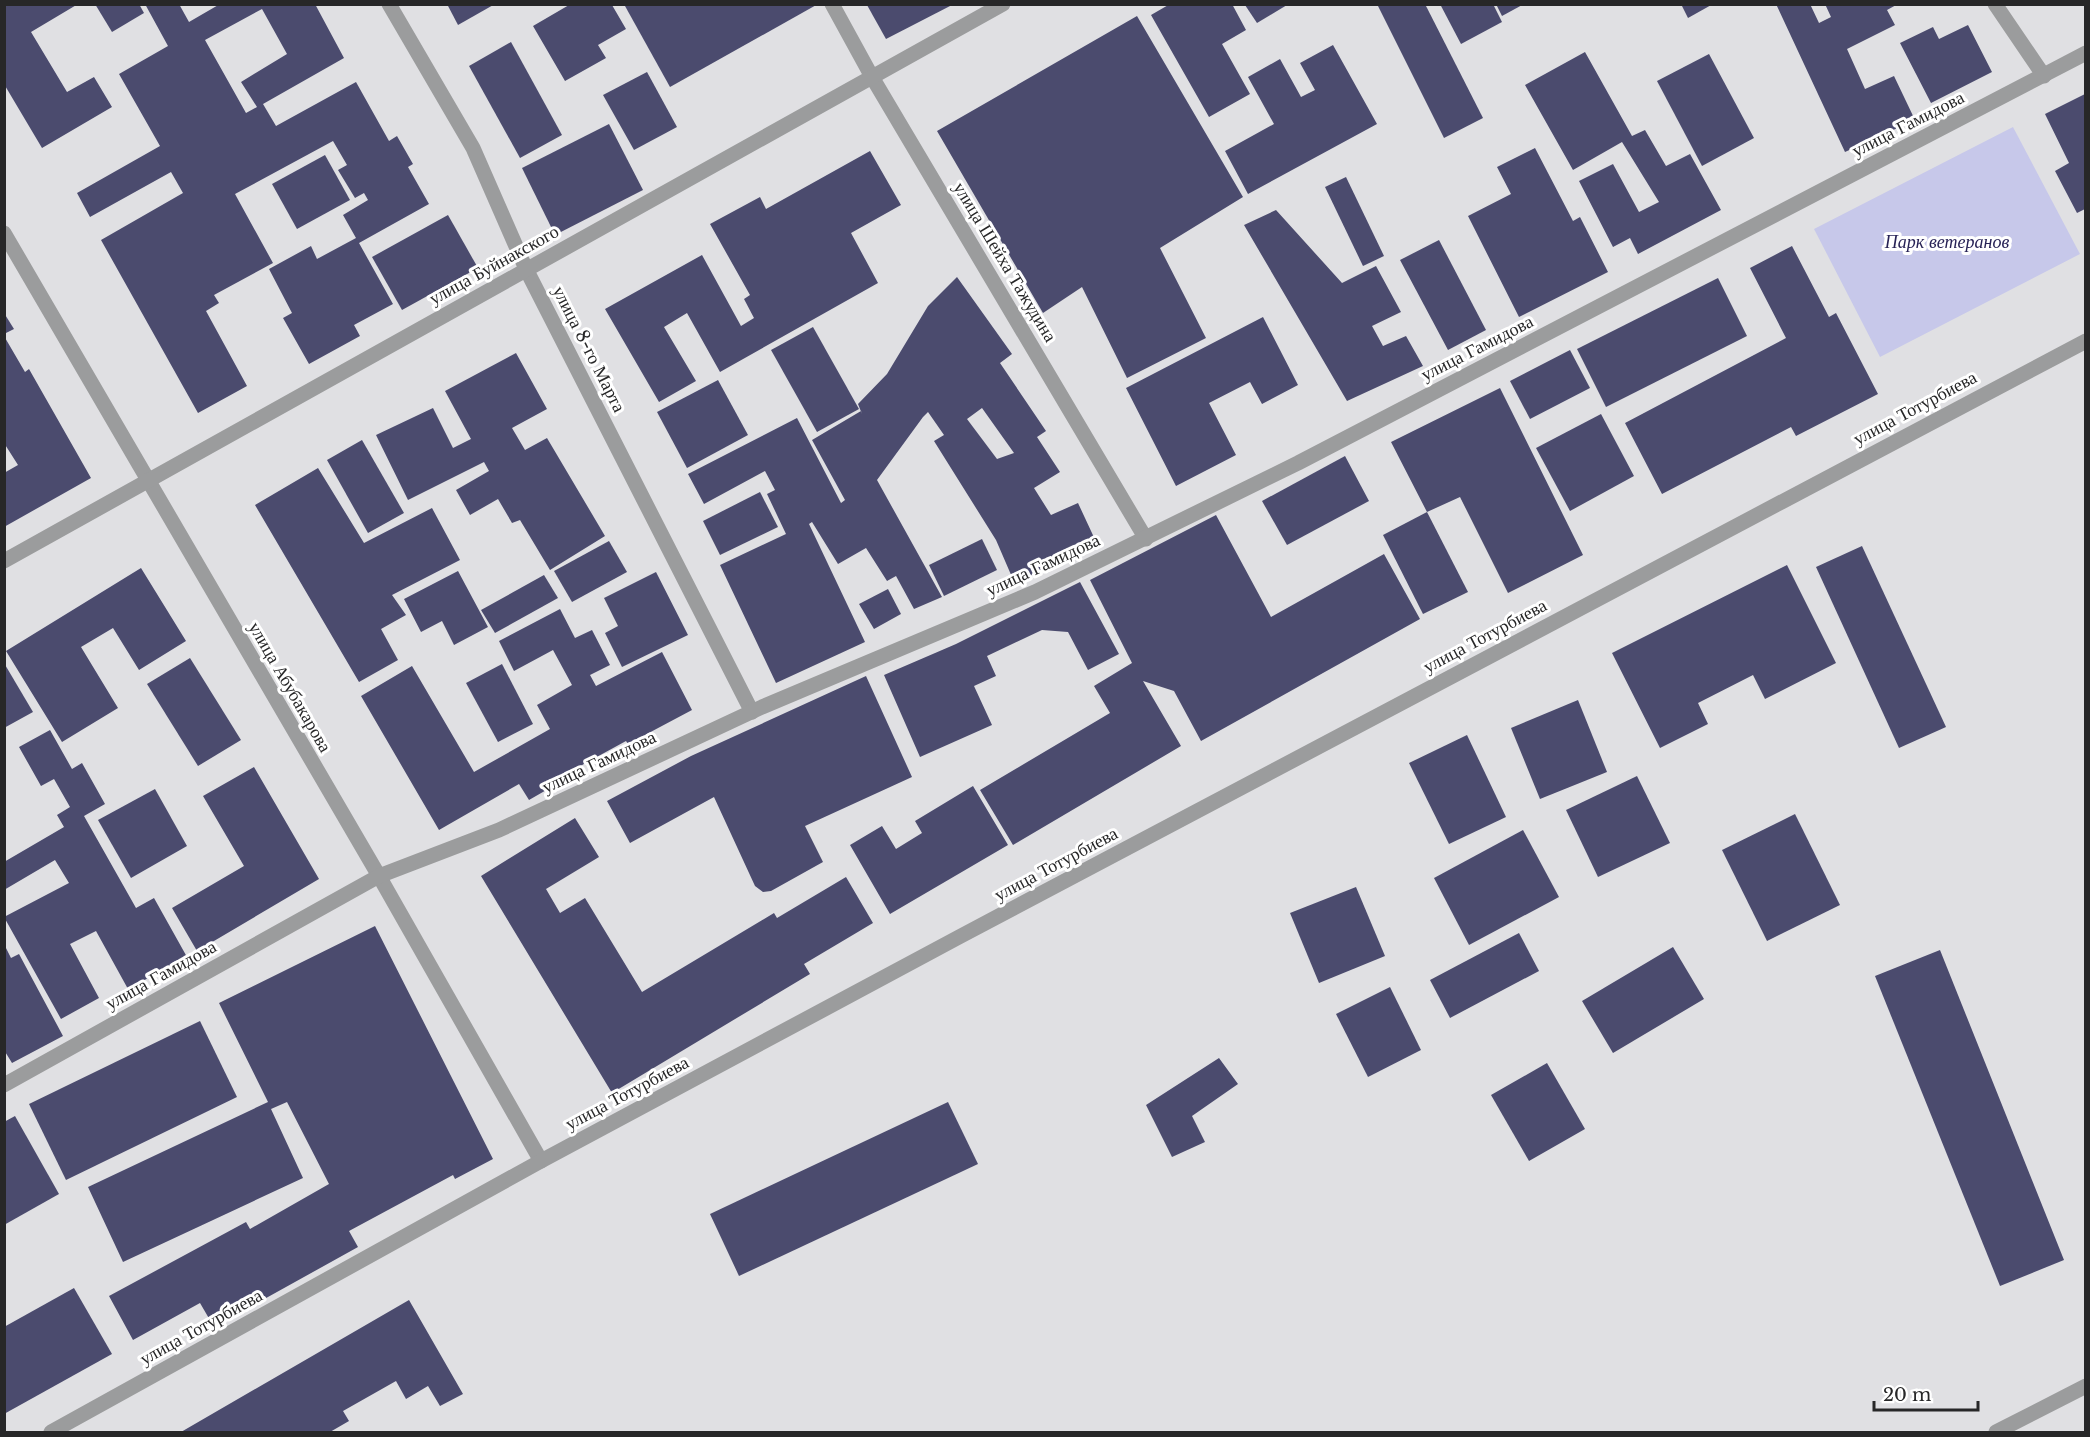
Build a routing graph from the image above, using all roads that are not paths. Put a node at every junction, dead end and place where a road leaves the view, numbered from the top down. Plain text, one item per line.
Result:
1 (389, 4) edge
2 (832, 4) edge
3 (1002, 4) edge
4 (1995, 4) edge
5 (2085, 53) edge
6 (2044, 76) junction
7 (872, 77) junction
8 (4, 233) edge
9 (526, 270) junction
10 (2085, 340) edge
11 (147, 480) junction
12 (1146, 539) junction
13 (4, 561) edge
14 (752, 712) junction
15 (379, 876) junction
16 (4, 1084) edge
17 (541, 1161) junction
18 (2085, 1386) edge
19 (51, 1432) edge
20 (1996, 1432) edge

1 - 9 street, улица 8-го Марта
2 - 7 street, улица Шейха Тажудина
3 - 7 street, улица Буйнакского
4 - 6 street
5 - 6 street, улица Гамидова
6 - 12 street, улица Гамидова
7 - 9 street, улица Буйнакского
7 - 12 street, улица Шейха Тажудина
8 - 11 street, улица Абубакарова
9 - 11 street, улица Буйнакского
9 - 14 street, улица 8-го Марта
10 - 17 street, улица Тотурбиева
11 - 13 street, улица Буйнакского
11 - 15 street, улица Абубакарова
12 - 14 street, улица Гамидова
14 - 15 street, улица Гамидова
15 - 16 street, улица Гамидова
15 - 17 street, улица Абубакарова
17 - 19 street, улица Тотурбиева
18 - 20 street

